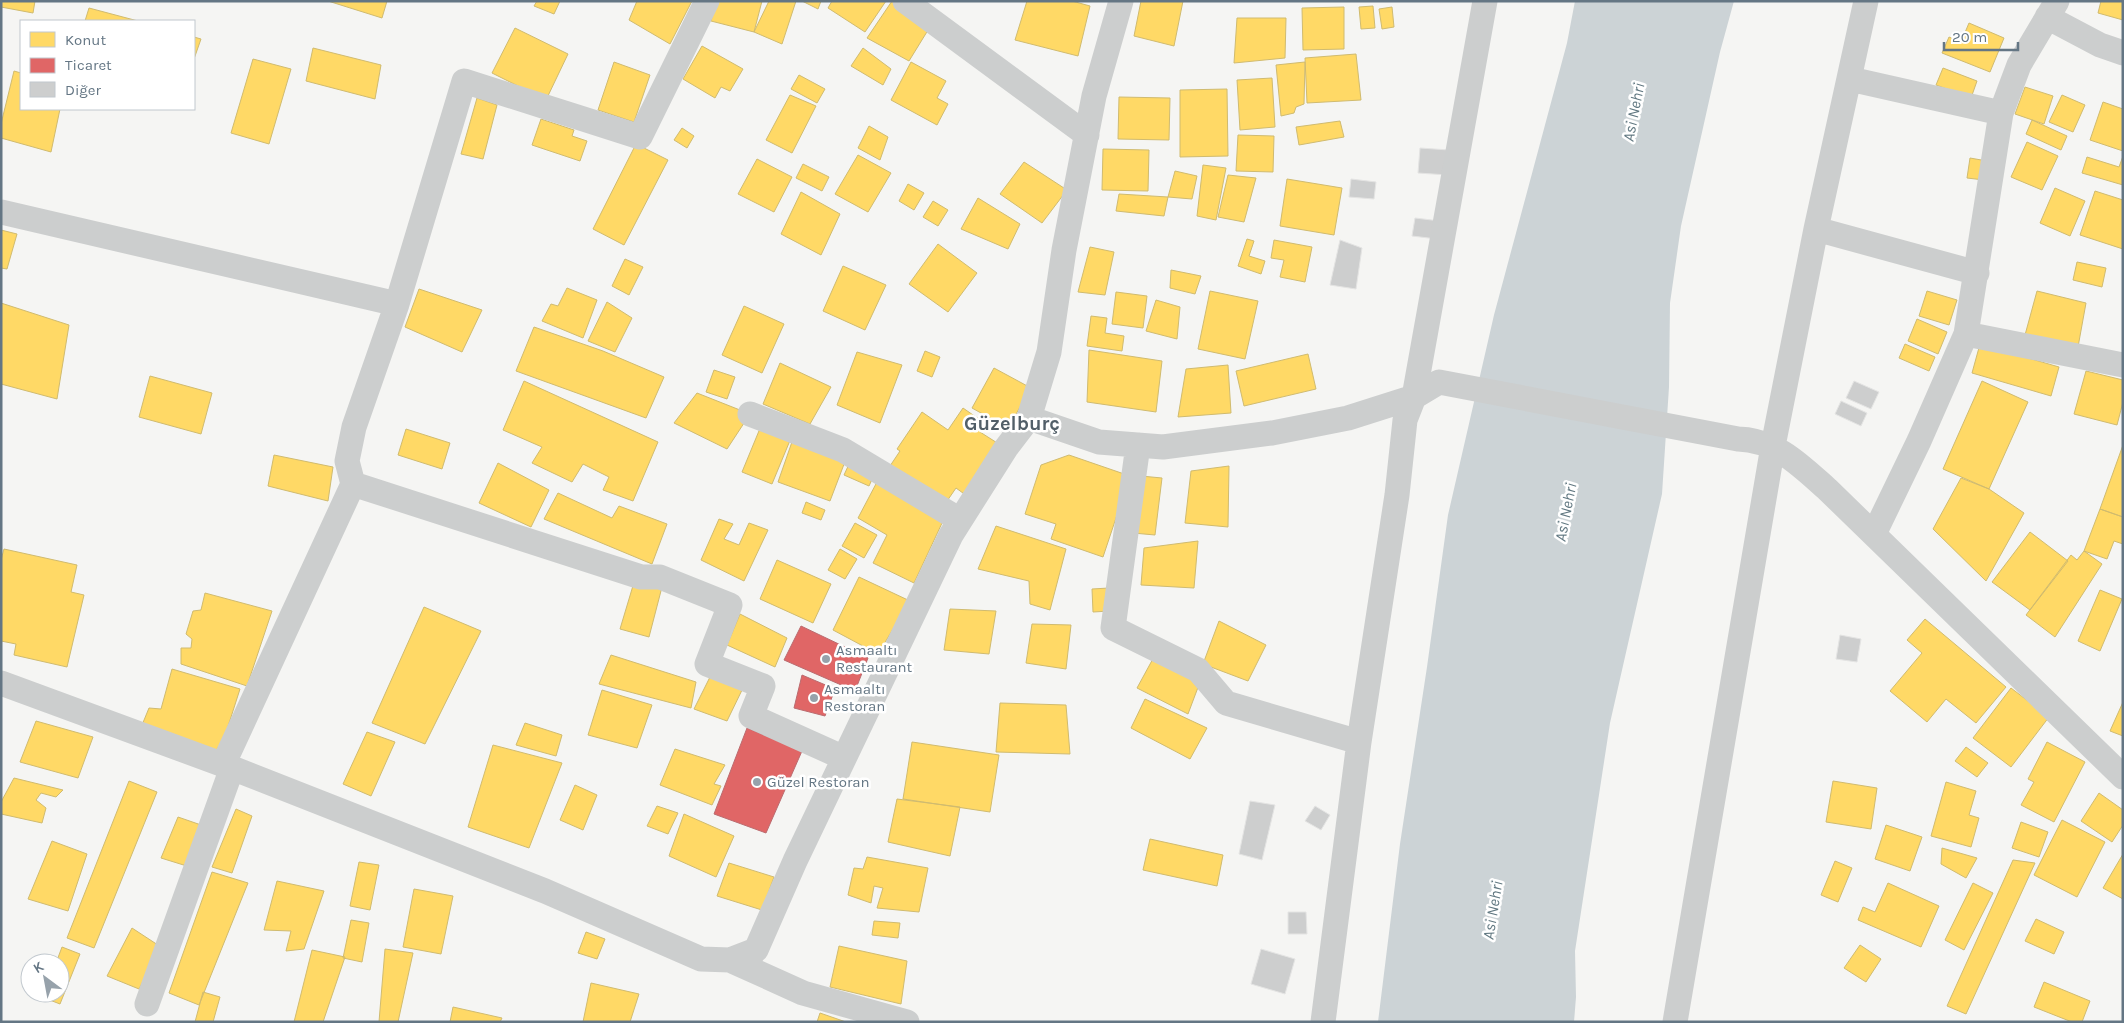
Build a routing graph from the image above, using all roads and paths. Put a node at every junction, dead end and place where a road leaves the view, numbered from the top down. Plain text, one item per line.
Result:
1 (707, 1) edge
2 (905, 1) edge
3 (1121, 1) edge
4 (1485, 1) edge
5 (1866, 1) edge
6 (2052, 9) edge
7 (2123, 53) edge
8 (1850, 79) junction
9 (2001, 113) junction
10 (1087, 135) junction
11 (1, 212) edge
12 (1816, 229) junction
13 (1977, 273) junction
14 (397, 304) junction
15 (1966, 334) junction
16 (2123, 364) edge
17 (1414, 397) junction
18 (750, 414) dead end
19 (1029, 418) junction
20 (1138, 445) junction
21 (1773, 446) junction
22 (353, 484) junction
23 (960, 520) junction
24 (1874, 534) junction
25 (1, 683) edge
26 (1359, 742) junction
27 (844, 758) junction
28 (228, 766) junction
29 (2123, 777) edge
30 (730, 960) junction
31 (147, 1004) dead end
32 (907, 1022) edge
33 (1323, 1022) edge
34 (1675, 1022) edge

1 - 14 street
2 - 10 street
3 - 10 street
4 - 17 street
5 - 8 street
6 - 7 street
6 - 9 street
8 - 9 street
8 - 12 street
9 - 13 street
10 - 19 street
11 - 14 street
12 - 13 street
12 - 21 street
13 - 15 street
14 - 22 street
15 - 16 street
15 - 24 street
17 - 20 street
17 - 21 street
17 - 26 street
18 - 23 street
19 - 20 street
19 - 23 street
20 - 26 street
21 - 24 street
21 - 34 street
22 - 27 street
22 - 28 street
23 - 27 street
24 - 29 street
25 - 28 street
26 - 33 street
27 - 30 street
28 - 30 street
28 - 31 street
30 - 32 street

